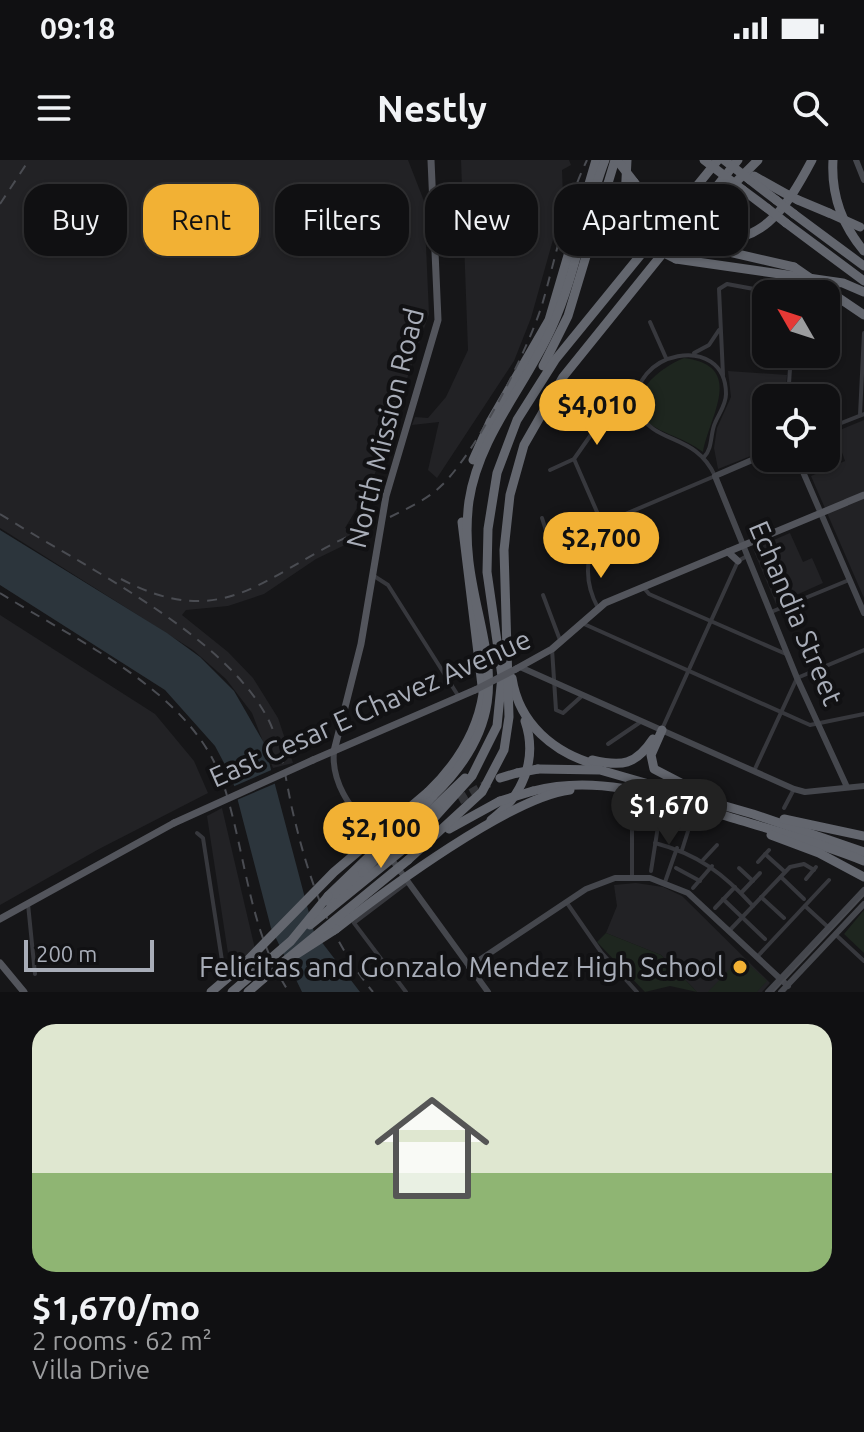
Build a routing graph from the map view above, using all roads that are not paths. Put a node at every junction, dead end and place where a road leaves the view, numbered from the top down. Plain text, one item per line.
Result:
1 (431, 160) edge
2 (596, 160) edge
3 (605, 160) edge
4 (616, 160) edge
5 (627, 160) edge
6 (704, 160) edge
7 (723, 160) edge
8 (738, 160) edge
9 (758, 160) edge
10 (812, 160) edge
11 (833, 160) edge
12 (856, 160) edge
13 (752, 178) junction
14 (864, 180) edge
15 (636, 184) edge
16 (719, 184) edge
17 (733, 184) edge
18 (862, 227) edge
19 (748, 232) edge
20 (864, 251) edge
21 (748, 254) edge
22 (660, 256) edge
23 (864, 266) edge
24 (864, 281) edge
25 (752, 290) edge
26 (864, 292) edge
27 (864, 315) edge
28 (650, 322) dead end
29 (720, 328) junction
30 (864, 333) edge
31 (689, 354) junction
32 (666, 358) junction
33 (723, 377) junction
34 (636, 403) junction
35 (862, 415) edge
36 (840, 424) edge
37 (704, 457) junction
38 (574, 459) junction
39 (752, 460) edge
40 (550, 470) dead end
41 (803, 472) edge
42 (715, 476) junction
43 (864, 495) edge
44 (821, 513) junction
45 (542, 518) dead end
46 (604, 528) junction
47 (488, 529) junction
48 (743, 546) junction
49 (728, 552) junction
50 (590, 553) junction
51 (747, 556) junction
52 (738, 561) junction
53 (372, 576) junction
54 (849, 580) junction
55 (644, 588) junction
56 (543, 595) dead end
57 (598, 608) junction
58 (771, 612) junction
59 (864, 613) edge
60 (712, 622) junction
61 (581, 623) junction
62 (506, 631) junction
63 (561, 642) junction
64 (552, 649) junction
65 (864, 650) edge
66 (789, 656) junction
67 (518, 668) junction
68 (689, 670) junction
69 (797, 678) junction
70 (555, 682) junction
71 (583, 695) junction
72 (459, 697) junction
73 (519, 703) junction
74 (781, 712) junction
75 (864, 714) edge
76 (642, 721) junction
77 (819, 724) junction
78 (662, 730) junction
79 (608, 744) dead end
80 (489, 747) junction
81 (334, 751) junction
82 (569, 755) junction
83 (754, 771) junction
84 (500, 778) tunnel mouth
85 (864, 786) edge
86 (622, 787) junction
87 (847, 787) junction
88 (794, 789) junction
89 (430, 794) junction
90 (701, 799) junction
91 (459, 800) tunnel mouth
92 (720, 805) junction
93 (784, 808) dead end
94 (753, 814) junction
95 (735, 819) junction
96 (659, 820) dead end
97 (632, 827) dead end
98 (689, 828) dead end
99 (197, 833) dead end
100 (864, 836) edge
101 (413, 840) junction
102 (655, 843) junction
103 (717, 845) dead end
104 (384, 849) junction
105 (680, 849) junction
106 (864, 852) edge
107 (442, 854) junction
108 (408, 860) junction
109 (703, 860) junction
110 (864, 861) edge
111 (758, 862) dead end
112 (712, 866) junction
113 (676, 868) dead end
114 (739, 868) dead end
115 (651, 871) dead end
116 (785, 872) junction
117 (760, 873) dead end
118 (632, 877) junction
119 (781, 877) junction
120 (864, 877) edge
121 (806, 879) dead end
122 (407, 880) junction
123 (829, 880) dead end
124 (700, 881) junction
125 (753, 881) junction
126 (665, 882) junction
127 (735, 887) junction
128 (693, 888) dead end
129 (864, 890) edge
130 (741, 893) junction
131 (761, 897) junction
132 (723, 899) junction
133 (804, 899) dead end
134 (28, 902) junction
135 (567, 902) junction
136 (864, 904) edge
137 (753, 906) junction
138 (805, 906) junction
139 (715, 908) dead end
140 (743, 917) junction
141 (784, 918) dead end
142 (0, 919) edge
143 (310, 925) junction
144 (829, 928) junction
145 (729, 931) junction
146 (836, 935) junction
147 (765, 939) dead end
148 (291, 941) junction
149 (757, 957) junction
150 (287, 959) junction
151 (864, 961) edge
152 (0, 963) edge
153 (469, 967) junction
154 (35, 974) dead end
155 (780, 980) junction
156 (788, 986) junction
157 (215, 991) edge
158 (24, 992) edge
159 (232, 992) edge
160 (248, 992) edge
161 (406, 992) edge
162 (488, 992) edge
163 (637, 992) edge
164 (768, 992) edge
165 (781, 992) edge
166 (794, 992) edge

1 - 53 main road, North Mission Road
2 - 89 highway
3 - 89 highway
4 - 15 highway, bridge
4 - 47 highway
5 - 26 highway, bridge
6 - 24 highway, bridge
7 - 13 highway, bridge
7 - 47 highway
8 - 16 highway
9 - 17 highway
10 - 19 highway
11 - 20 highway
12 - 14 main road
13 - 18 highway, bridge
13 - 23 highway, bridge
21 - 27 highway, bridge
22 - 62 highway
25 - 29 street
28 - 32 street
29 - 31 street
29 - 33 street
30 - 35 street
31 - 32 street
31 - 33 street
32 - 34 street
33 - 37 street
34 - 37 street, Echandia Street
34 - 38 street
35 - 36 street
37 - 42 street, Echandia Street
38 - 40 street
38 - 46 street
39 - 42 main road
41 - 44 main road
42 - 46 street
42 - 48 main road, Echandia Street
43 - 44 main road, East Cesar E Chavez Avenue
44 - 48 main road, East Cesar E Chavez Avenue
44 - 54 main road
45 - 50 street
46 - 50 street
47 - 80 highway
48 - 49 main road, East Cesar E Chavez Avenue
48 - 51 main road, Echandia Street
49 - 52 main road
49 - 55 main road, East Cesar E Chavez Avenue
50 - 57 street
51 - 52 street
51 - 58 main road, Echandia Street
52 - 60 street
53 - 72 street
53 - 81 main road, North Mission Road
54 - 58 street
54 - 59 main road
55 - 57 main road, East Cesar E Chavez Avenue
55 - 60 street
56 - 63 street
57 - 61 main road, East Cesar E Chavez Avenue
58 - 66 main road, Echandia Street
60 - 66 street
60 - 68 street
61 - 63 main road, East Cesar E Chavez Avenue
61 - 68 street
62 - 73 highway
62 - 108 highway
63 - 64 main road, East Cesar E Chavez Avenue
64 - 67 main road, East Cesar E Chavez Avenue
64 - 70 street
65 - 69 street
66 - 69 main road, Echandia Street
67 - 70 main road
67 - 72 main road, East Cesar E Chavez Avenue, bridge
68 - 74 street
68 - 78 street
69 - 74 street
69 - 77 main road, Echandia Street
70 - 71 main road
70 - 71 street
71 - 76 main road
72 - 81 main road, East Cesar E Chavez Avenue
73 - 82 highway
73 - 107 highway
74 - 77 street
74 - 83 street
75 - 77 street
76 - 78 main road
76 - 79 street
77 - 87 main road, Echandia Street
78 - 82 highway
78 - 83 main road
78 - 92 highway
80 - 101 highway
80 - 104 highway
81 - 104 main road
81 - 134 main road, East Cesar E Chavez Avenue, bridge
82 - 90 highway
83 - 88 main road
84 - 90 highway, bridge
85 - 87 main road
86 - 95 highway
86 - 107 highway
86 - 108 highway, bridge
87 - 88 main road
88 - 93 street
89 - 143 highway, bridge
89 - 157 highway, bridge
90 - 92 highway
91 - 101 highway
92 - 94 highway
94 - 100 highway
94 - 106 highway
95 - 110 highway
95 - 120 highway
96 - 102 street
97 - 118 street
98 - 105 street
99 - 157 street
101 - 143 highway, bridge
102 - 105 street
102 - 115 street
103 - 109 street
104 - 122 main road
104 - 148 highway, bridge
105 - 109 street
105 - 126 street
107 - 122 highway
108 - 150 highway, bridge
109 - 112 street
111 - 116 street
112 - 124 street
112 - 127 street
113 - 124 street
114 - 125 street
116 - 119 street
116 - 121 street
117 - 125 street
118 - 126 main road
118 - 135 main road
119 - 131 street
119 - 133 street
122 - 150 highway, bridge
122 - 153 main road
122 - 161 street
123 - 138 street
124 - 128 street
125 - 130 street
126 - 145 main road
127 - 130 street
127 - 132 street
129 - 144 main road
130 - 137 street
131 - 137 street
131 - 141 street
132 - 139 street
132 - 140 street
134 - 142 main road, East Cesar E Chavez Avenue
134 - 154 street
135 - 153 main road
135 - 163 street
136 - 146 main road
137 - 140 street
138 - 144 street
138 - 149 street
140 - 145 street
140 - 147 street
143 - 148 highway, bridge
144 - 155 main road
145 - 149 main road
146 - 151 street
146 - 156 main road
148 - 159 highway, bridge
149 - 155 main road
150 - 160 highway, bridge
152 - 158 main road
153 - 162 main road
155 - 156 main road
155 - 164 main road
156 - 165 main road
156 - 166 street

